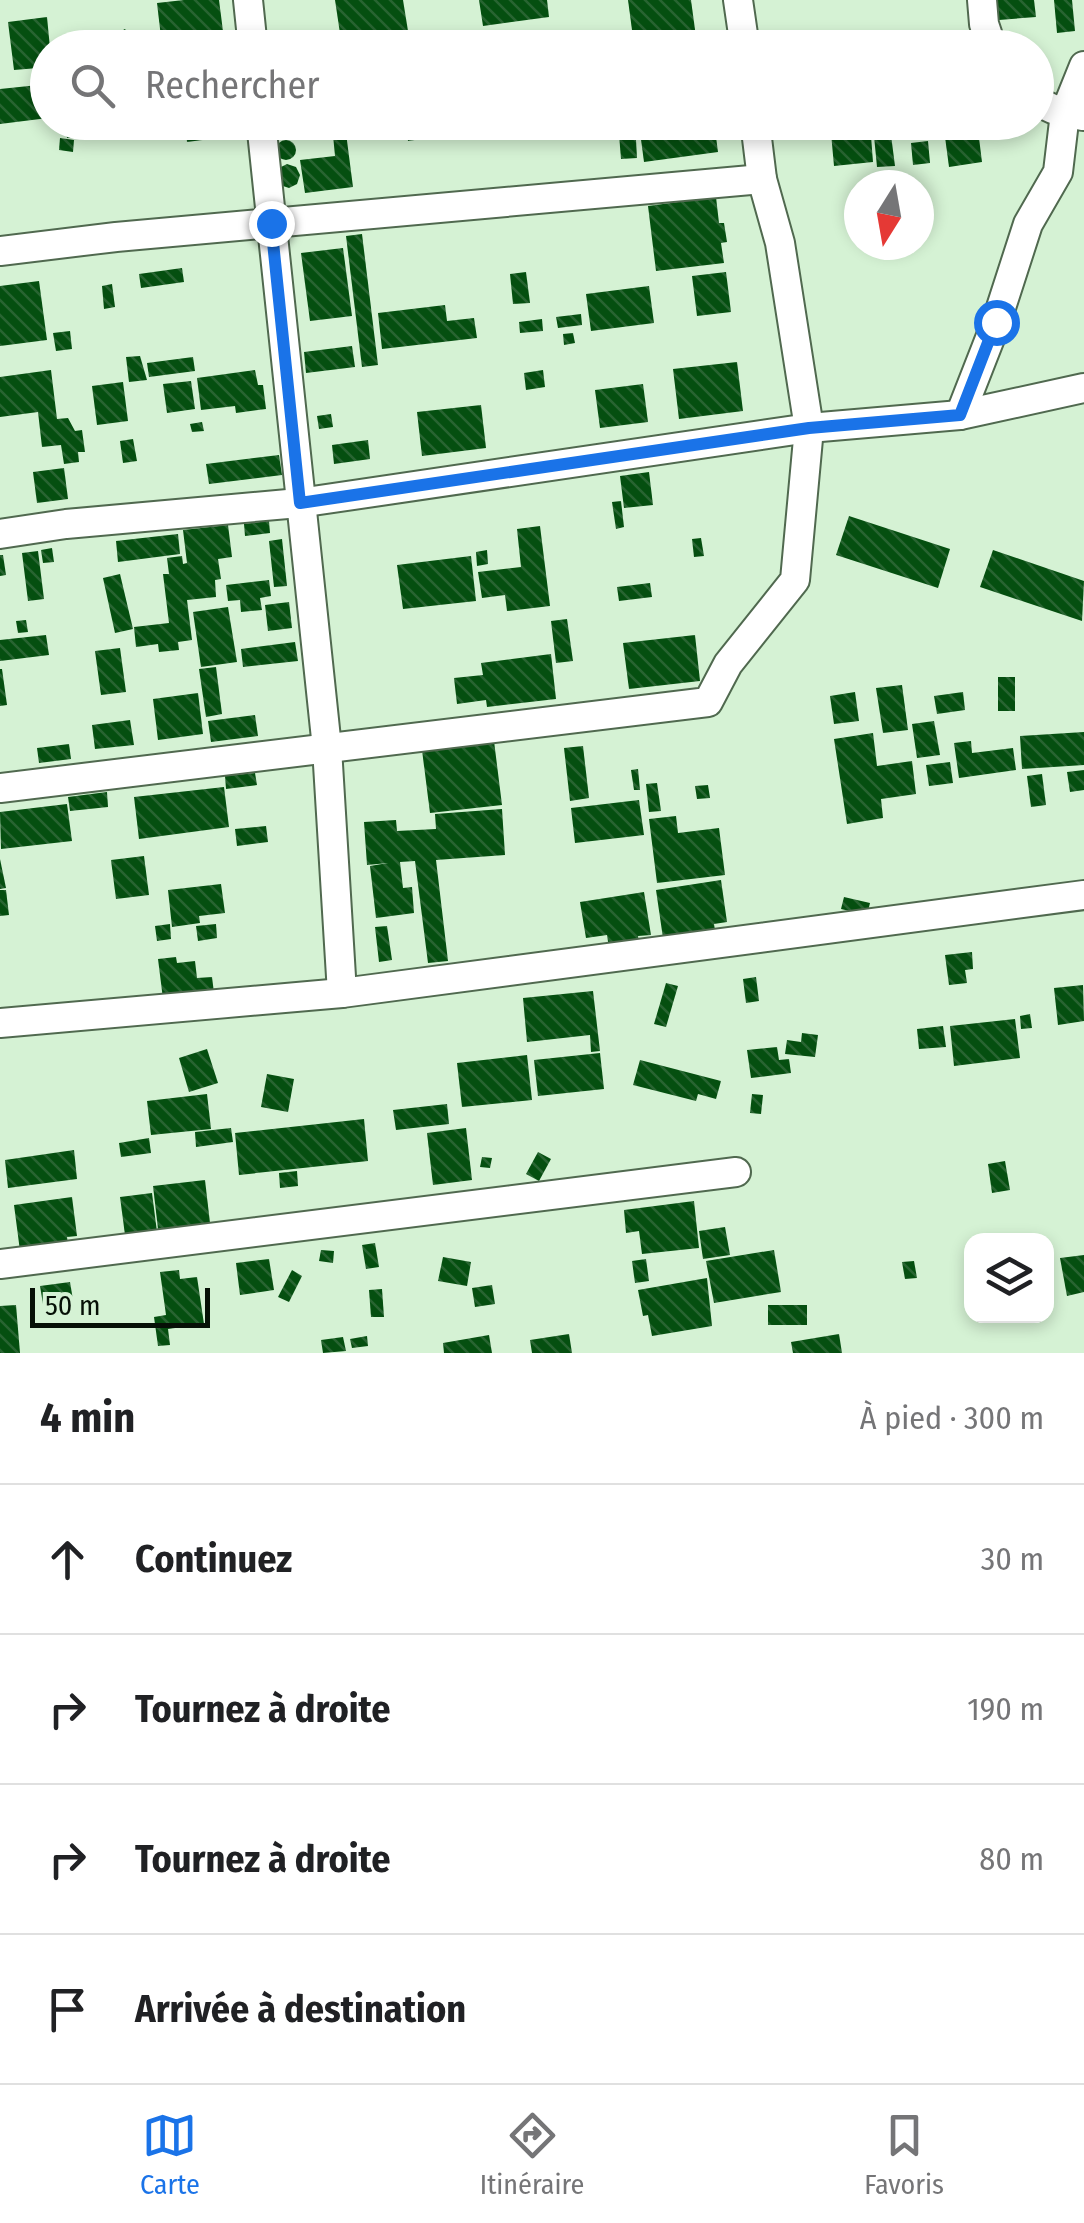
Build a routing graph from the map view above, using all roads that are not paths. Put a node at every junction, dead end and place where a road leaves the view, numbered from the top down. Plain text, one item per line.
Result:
1 (248, 0) edge
2 (738, 0) edge
3 (982, 0) edge
4 (251, 30) edge
5 (742, 30) edge
6 (986, 30) edge
7 (1084, 66) edge
8 (1075, 114) edge
9 (263, 140) edge
10 (757, 140) edge
11 (762, 179) junction
12 (271, 223) junction
13 (0, 251) edge
14 (1084, 388) edge
15 (960, 415) junction
16 (809, 428) junction
17 (300, 503) junction
18 (0, 534) edge
19 (326, 748) junction
20 (0, 788) edge
21 (1084, 894) edge
22 (342, 994) junction
23 (0, 1023) edge
24 (736, 1172) dead end
25 (0, 1264) edge

1 - 4 street
2 - 5 street
3 - 6 street
7 - 8 street
8 - 15 street
9 - 12 street
10 - 11 street
11 - 12 street
11 - 16 street
12 - 13 street
12 - 17 street
14 - 15 street
15 - 16 street
16 - 17 street
16 - 19 street
17 - 18 street
17 - 19 street
19 - 20 street
19 - 22 street
21 - 22 street
22 - 23 street
24 - 25 street

